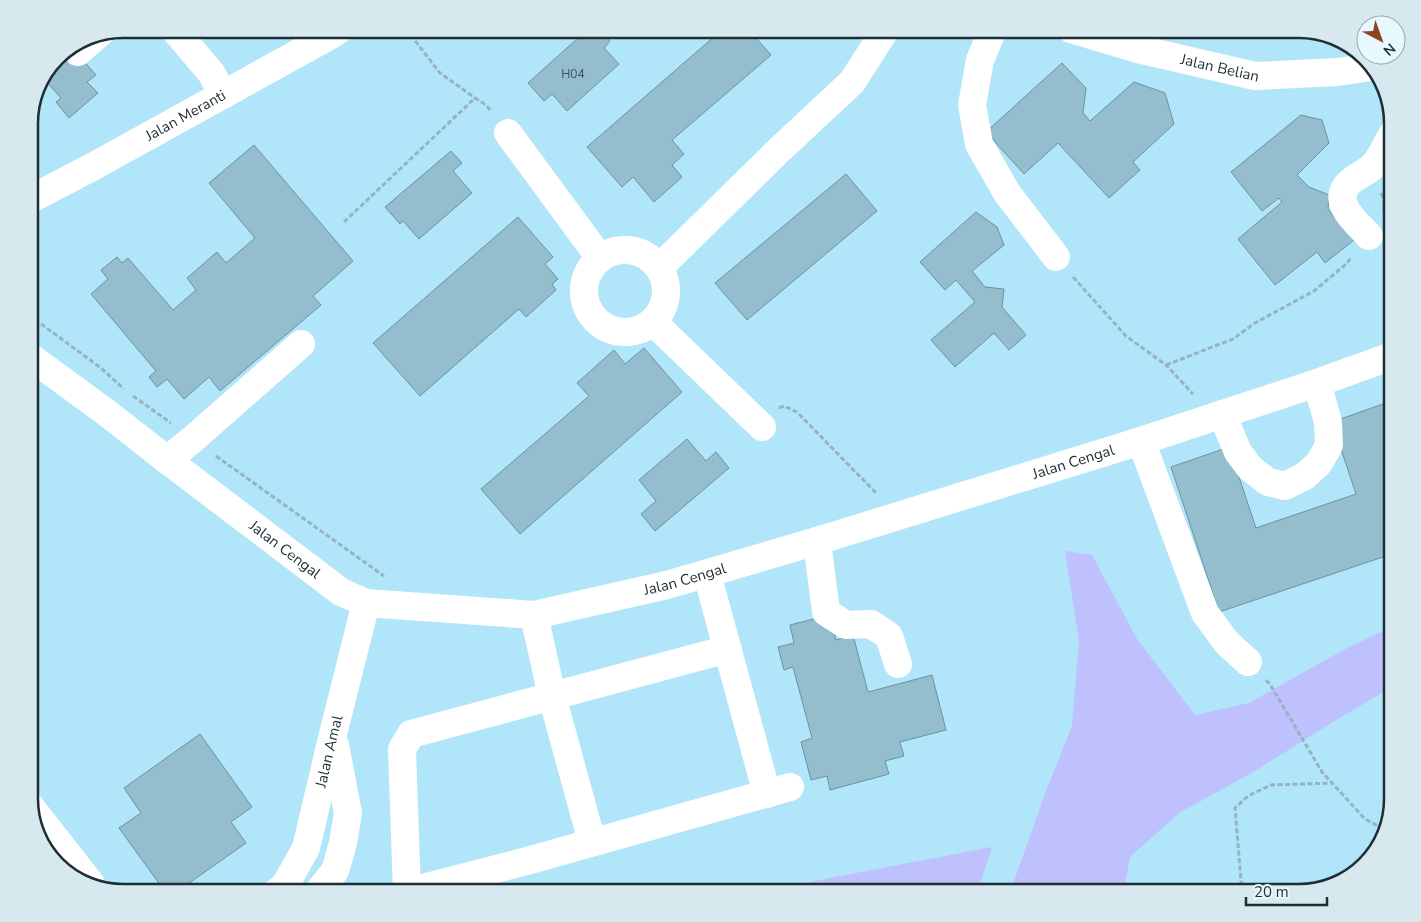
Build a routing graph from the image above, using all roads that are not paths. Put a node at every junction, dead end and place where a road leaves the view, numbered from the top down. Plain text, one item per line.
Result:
1 (182, 38) edge
2 (326, 38) edge
3 (880, 38) edge
4 (989, 38) edge
5 (1142, 39) edge
6 (83, 48) edge
7 (78, 52) dead end
8 (1364, 68) edge
9 (223, 95) junction
10 (508, 133) road end
11 (1384, 148) edge
12 (38, 195) edge
13 (1369, 236) road end
14 (1056, 257) road end
15 (600, 258) junction
16 (659, 268) junction
17 (653, 322) junction
18 (301, 344) dead end
19 (1384, 359) edge
20 (38, 363) edge
21 (1317, 383) junction
22 (1222, 414) junction
23 (762, 427) road end
24 (1141, 441) junction
25 (167, 460) junction
26 (818, 541) junction
27 (707, 574) junction
28 (366, 602) junction
29 (534, 615) junction
30 (728, 649) junction
31 (1248, 662) dead end
32 (898, 664) dead end
33 (552, 696) junction
34 (333, 734) junction
35 (40, 818) edge
36 (592, 842) junction
37 (84, 875) edge
38 (286, 884) edge
39 (324, 884) edge
40 (407, 884) edge
41 (441, 884) edge

1 - 9 street
2 - 9 street, Jalan Meranti
3 - 16 street
4 - 14 street
5 - 8 street, Jalan Belian
6 - 7 street
9 - 12 street, Jalan Meranti
10 - 15 street
11 - 13 street
15 - 16 street
15 - 17 street
16 - 17 street
17 - 23 street
18 - 25 street
19 - 21 street, Jalan Cengal
20 - 25 street, Jalan Cengal
21 - 22 street, Jalan Cengal
21 - 22 street
22 - 24 street, Jalan Cengal
24 - 26 street, Jalan Cengal
24 - 31 street
25 - 28 street, Jalan Cengal
26 - 27 street, Jalan Cengal
26 - 32 street
27 - 29 street, Jalan Cengal
27 - 30 street
28 - 29 street, Jalan Cengal
28 - 34 street, Jalan Amal
29 - 33 street
30 - 33 street
30 - 36 street
33 - 36 street
33 - 40 street
34 - 38 street, Jalan Amal
34 - 39 street
35 - 37 street
36 - 41 street

